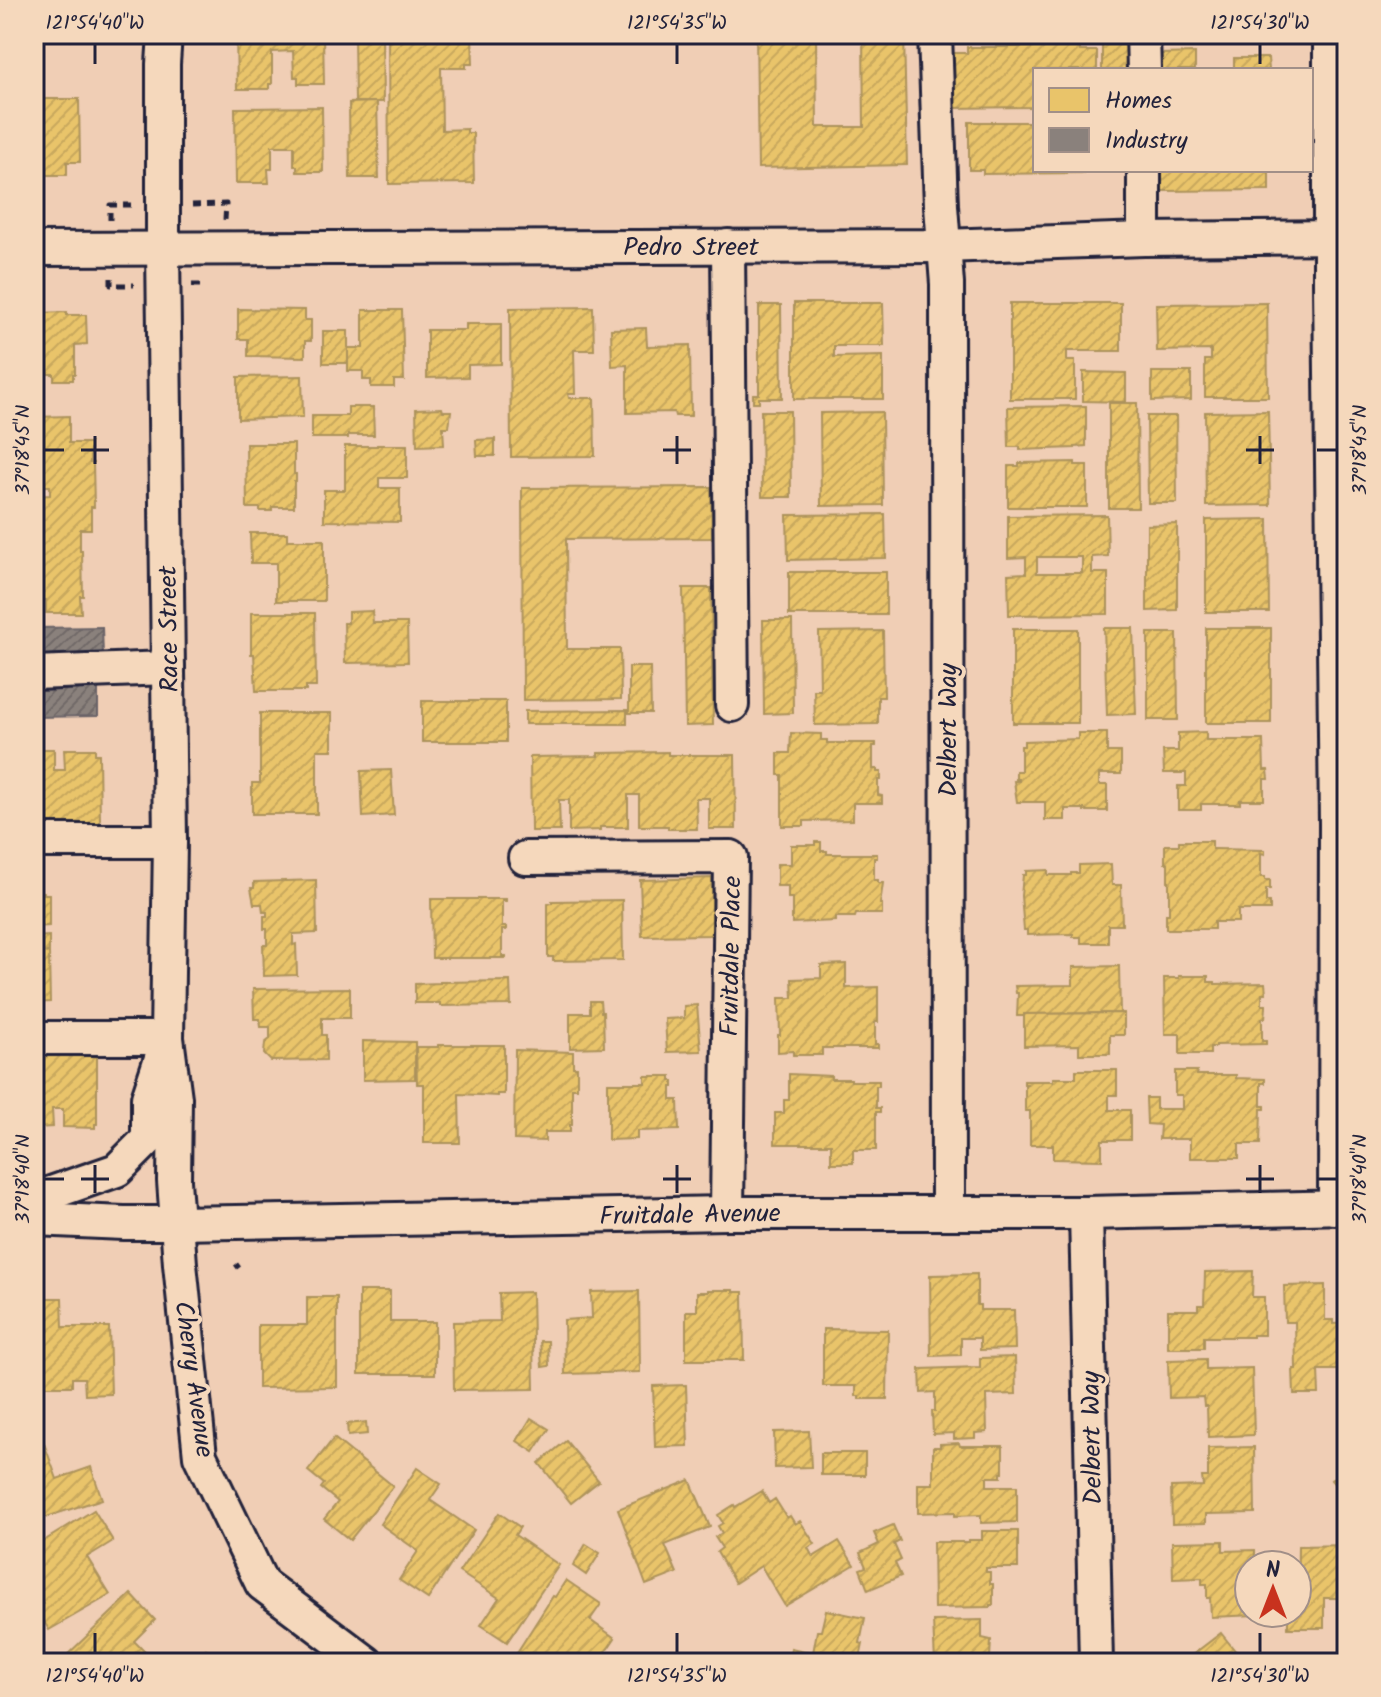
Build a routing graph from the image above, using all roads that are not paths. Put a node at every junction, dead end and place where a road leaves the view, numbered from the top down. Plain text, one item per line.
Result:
1 (165, 34) edge
2 (935, 34) edge
3 (1143, 34) edge
4 (1330, 34) edge
5 (1144, 68) edge
6 (1144, 172) edge
7 (1339, 237) edge
8 (1144, 239) junction
9 (728, 246) junction
10 (944, 246) junction
11 (163, 248) junction
12 (34, 249) edge
13 (168, 668) junction
14 (34, 673) edge
15 (732, 705) dead end
16 (1341, 726) edge
17 (1341, 824) edge
18 (34, 841) edge
19 (170, 841) junction
20 (525, 858) dead end
21 (34, 1038) edge
22 (167, 1038) junction
23 (34, 1199) edge
24 (1341, 1208) edge
25 (727, 1213) junction
26 (948, 1213) junction
27 (1086, 1213) junction
28 (34, 1219) edge
29 (177, 1223) junction
30 (365, 1662) edge
31 (1096, 1663) edge

1 - 11 street, Race Street
2 - 10 street, Delbert Way
3 - 5 street
4 - 7 street
6 - 8 street
7 - 8 street, Pedro Street
7 - 16 street
8 - 10 street, Pedro Street
9 - 10 street, Pedro Street
9 - 11 street, Pedro Street
9 - 15 street
10 - 26 street, Delbert Way
11 - 12 street, Pedro Street
11 - 13 street, Race Street
13 - 14 street
13 - 19 street, Race Street
16 - 17 street
17 - 24 street
18 - 19 street
19 - 22 street, Race Street
20 - 25 street, Fruitdale Place
21 - 22 street
22 - 23 street
22 - 29 street, Race Street
24 - 27 street, Fruitdale Avenue
25 - 26 street, Fruitdale Avenue
25 - 29 street, Fruitdale Avenue
26 - 27 street, Fruitdale Avenue
27 - 31 street, Delbert Way
28 - 29 street, Fruitdale Avenue
29 - 30 street, Cherry Avenue

